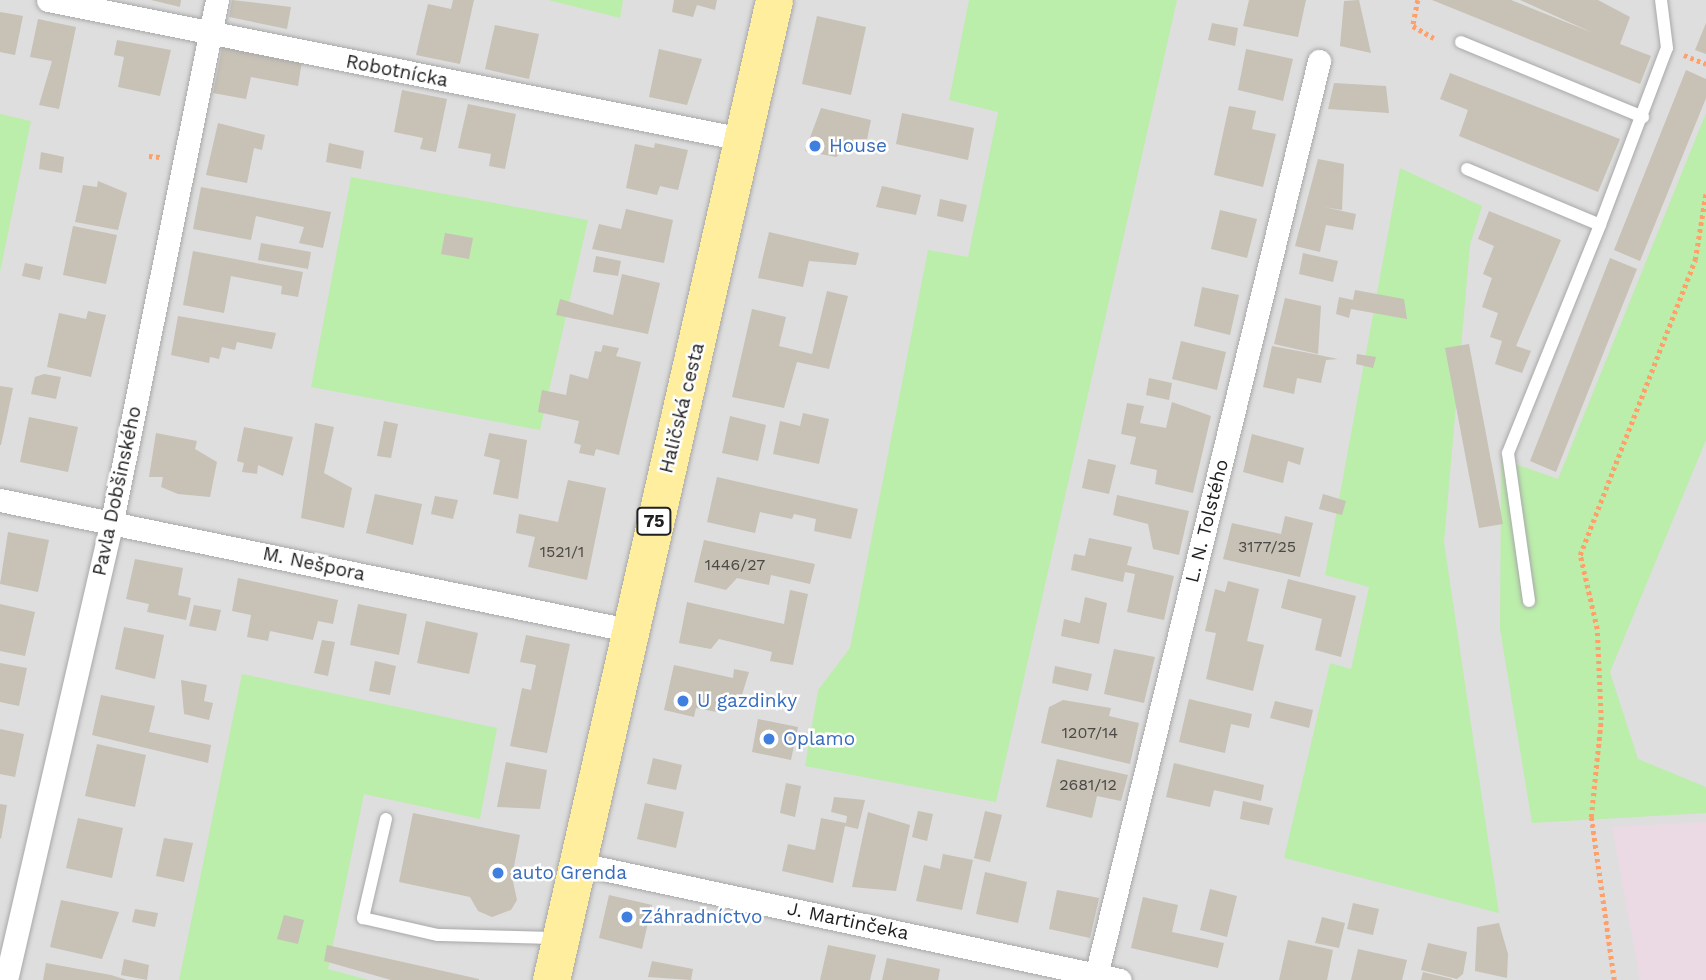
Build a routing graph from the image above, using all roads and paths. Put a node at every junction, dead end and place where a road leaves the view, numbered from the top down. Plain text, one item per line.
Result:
1 (48, 0) edge
2 (217, 0) edge
3 (774, 0) edge
4 (1418, 0) edge
5 (1661, 0) edge
6 (210, 33) junction
7 (1434, 38) dead end
8 (1461, 42) dead end
9 (1319, 61) dead end
10 (1643, 117) junction
11 (747, 141) junction
12 (1467, 169) dead end
13 (1706, 192) edge
14 (1600, 226) junction
15 (0, 500) edge
16 (111, 521) junction
17 (1529, 601) dead end
18 (628, 630) junction
19 (387, 818) dead end
20 (575, 863) junction
21 (560, 938) junction
22 (1096, 977) edge
23 (6, 980) edge
24 (551, 980) edge
25 (1120, 980) edge
26 (1614, 980) edge

1 - 6 street, Robotnícka
2 - 6 street, Pavla Dobšinského
3 - 11 main road, Haličská cesta / 75
4 - 7 path
5 - 10 lane
6 - 11 street, Robotnícka
6 - 16 street, Pavla Dobšinského
8 - 10 lane
9 - 22 street, L. N. Tolstého
10 - 14 lane
11 - 18 main road, Haličská cesta / 75
12 - 14 lane
13 - 26 path
14 - 17 lane
15 - 16 street, M. Nešpora
16 - 18 street, M. Nešpora
16 - 23 street, Pavla Dobšinského
18 - 20 main road, Haličská cesta / 75
19 - 21 lane
20 - 21 main road, Haličská cesta / 75
20 - 22 street, J. Martinčeka
21 - 24 main road, Haličská cesta / 75
22 - 25 street, J. Martinčeka

